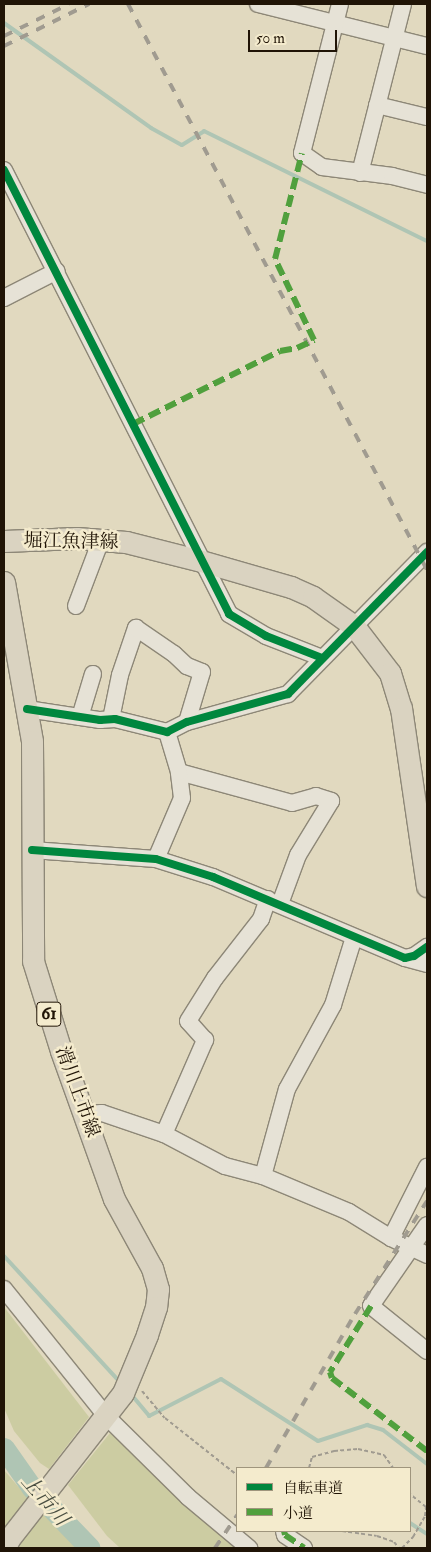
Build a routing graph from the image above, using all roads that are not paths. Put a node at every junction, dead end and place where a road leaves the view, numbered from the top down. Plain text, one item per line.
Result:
1 (258, 4) edge
2 (340, 4) edge
3 (403, 4) edge
4 (335, 23) junction
5 (394, 38) junction
6 (427, 46) edge
7 (377, 104) junction
8 (427, 117) edge
9 (4, 170) edge
10 (360, 173) junction
11 (427, 185) edge
12 (57, 271) junction
13 (4, 298) edge
14 (101, 540) junction
15 (4, 541) edge
16 (427, 552) edge
17 (201, 561) junction
18 (4, 582) edge
19 (76, 606) dead end
20 (354, 626) junction
21 (322, 658) junction
22 (93, 674) dead end
23 (27, 709) junction
24 (80, 717) junction
25 (111, 719) junction
26 (187, 722) junction
27 (167, 732) junction
28 (179, 772) junction
29 (32, 850) junction
30 (156, 859) junction
31 (427, 886) edge
32 (274, 902) junction
33 (354, 937) junction
34 (427, 947) edge
35 (405, 958) junction
36 (427, 964) edge
37 (85, 1114) junction
38 (164, 1134) junction
39 (427, 1167) edge
40 (263, 1176) junction
41 (427, 1225) edge
42 (390, 1238) junction
43 (411, 1247) junction
44 (427, 1255) edge
45 (4, 1289) edge
46 (427, 1351) edge
47 (106, 1416) junction
48 (284, 1532) edge
49 (6, 1541) edge
50 (249, 1548) edge
51 (304, 1548) edge

1 - 4 street
2 - 4 street
3 - 5 street
4 - 5 street
4 - 10 street
5 - 6 street
5 - 7 street
7 - 8 street
7 - 10 street
9 - 12 street
10 - 11 street
12 - 13 street
12 - 17 street
14 - 15 main road, 堀江魚津線
14 - 17 main road, 堀江魚津線
14 - 19 street
16 - 20 street
17 - 20 main road, 堀江魚津線
17 - 21 street
18 - 23 main road, 滑川上市線 / 61
20 - 21 street
20 - 31 main road, 堀江魚津線
21 - 26 street
22 - 24 street
23 - 24 street
23 - 29 main road, 滑川上市線 / 61
24 - 25 street
25 - 26 street
25 - 27 street
26 - 27 street
27 - 28 street
28 - 30 street
28 - 32 street
29 - 30 street
29 - 37 main road, 滑川上市線 / 61
30 - 32 street
32 - 33 street
32 - 38 street
33 - 35 street
33 - 40 street
34 - 35 street
35 - 36 street
37 - 38 street
37 - 47 main road, 滑川上市線 / 61
38 - 40 street
39 - 42 street
40 - 42 street
41 - 43 street
42 - 43 street
43 - 44 street
43 - 46 street
45 - 47 street
47 - 49 main road, 滑川上市線 / 61
47 - 50 street
48 - 51 street

